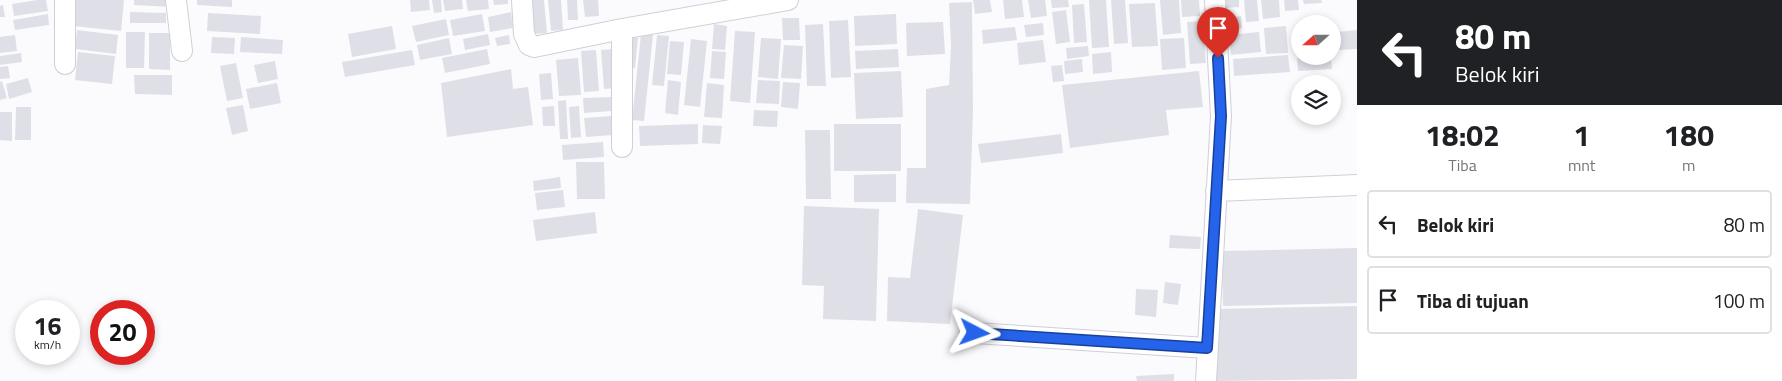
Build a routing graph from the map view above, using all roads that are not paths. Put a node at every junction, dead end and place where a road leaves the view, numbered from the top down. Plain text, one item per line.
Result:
1 (65, 0) edge
2 (176, 0) edge
3 (522, 0) edge
4 (788, 0) edge
5 (1215, 0) edge
6 (622, 29) junction
7 (182, 51) dead end
8 (65, 64) dead end
9 (622, 147) dead end
10 (1357, 185) edge
11 (1216, 190) junction
12 (975, 333) dead end
13 (1207, 348) junction
14 (1206, 381) edge

1 - 8 street
2 - 7 street
3 - 6 street
4 - 6 street
5 - 11 street
6 - 9 street
10 - 11 street
11 - 13 street
12 - 13 street
13 - 14 street

